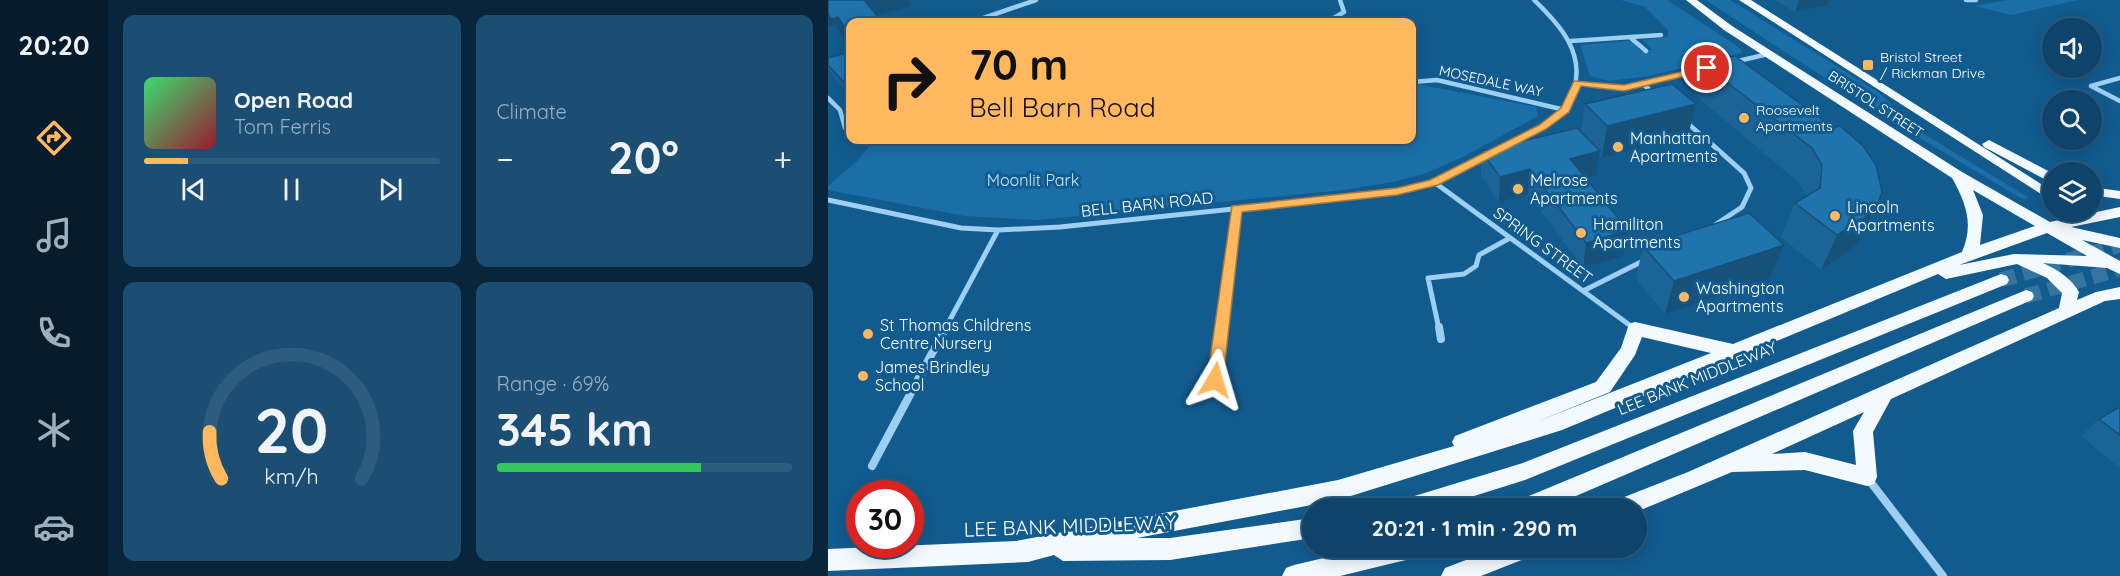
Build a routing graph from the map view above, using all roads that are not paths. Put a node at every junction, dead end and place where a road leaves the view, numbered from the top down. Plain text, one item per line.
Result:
1 (1036, 0) edge
2 (1340, 0) edge
3 (1534, 0) edge
4 (1691, 0) edge
5 (1744, 0) edge
6 (1977, 0) edge
7 (1967, 1) edge
8 (984, 18) edge
9 (1339, 18) edge
10 (1661, 35) dead end
11 (1632, 39) junction
12 (1571, 41) junction
13 (1646, 51) dead end
14 (1768, 54) junction
15 (1731, 63) edge
16 (1714, 67) edge
17 (2120, 78) edge
18 (1416, 82) edge
19 (1577, 83) junction
20 (1642, 83) junction
21 (1654, 94) edge
22 (828, 98) edge
23 (2120, 101) edge
24 (1565, 110) junction
25 (1915, 110) junction
26 (1681, 118) edge
27 (846, 129) edge
28 (2042, 173) edge
29 (1957, 176) junction
30 (1434, 182) junction
31 (2042, 190) edge
32 (2102, 193) edge
33 (2120, 195) edge
34 (828, 201) edge
35 (1236, 209) junction
36 (2120, 212) edge
37 (2102, 214) edge
38 (2063, 222) edge
39 (2090, 222) edge
40 (2048, 227) junction
41 (1709, 228) edge
42 (998, 230) junction
43 (1510, 238) junction
44 (2118, 253) edge
45 (1657, 254) edge
46 (1968, 255) junction
47 (2014, 259) junction
48 (2001, 280) tunnel mouth
49 (1893, 286) junction
50 (1584, 291) junction
51 (2120, 293) edge
52 (2026, 296) tunnel mouth
53 (2066, 313) junction
54 (1635, 329) junction
55 (1441, 339) dead end
56 (1734, 351) junction
57 (1215, 380) dead end
58 (1885, 393) junction
59 (1727, 465) junction
60 (872, 466) dead end
61 (1867, 477) junction
62 (1338, 490) junction
63 (1438, 498) edge
64 (1549, 498) edge
65 (1646, 498) edge
66 (1302, 529) edge
67 (1017, 551) junction
68 (1369, 558) edge
69 (1499, 558) edge
70 (828, 560) edge
71 (1294, 576) edge
72 (1453, 576) edge
73 (1943, 576) edge

1 - 8 street
2 - 9 street
3 - 12 street
4 - 14 highway, BRISTOL STREET
5 - 25 highway, BRISTOL STREET
6 - 7 street
10 - 11 street
11 - 12 street
11 - 13 street
12 - 19 street
14 - 15 street
14 - 29 highway, BRISTOL STREET
16 - 20 street
17 - 23 street
18 - 24 street, MOSEDALE WAY
19 - 20 street
19 - 24 street
20 - 21 street
22 - 27 street
24 - 30 street, BELL BARN ROAD
25 - 28 highway
25 - 31 highway, BRISTOL STREET
26 - 41 street
29 - 40 highway, BRISTOL STREET
29 - 46 highway
30 - 35 street, BELL BARN ROAD
30 - 43 street, SPRING STREET
32 - 33 highway
34 - 42 street, BELL BARN ROAD
35 - 42 street, BELL BARN ROAD
35 - 57 street
36 - 37 highway
38 - 40 highway
39 - 44 highway
40 - 44 highway, BRISTOL STREET
40 - 44 highway
40 - 46 highway
42 - 60 street
43 - 50 street, SPRING STREET
43 - 55 street
44 - 47 highway
45 - 50 street
46 - 49 highway
47 - 49 highway
47 - 53 highway
48 - 63 highway, LEE BANK MIDDLEWAY
49 - 56 highway
50 - 54 street, SPRING STREET
51 - 53 highway
52 - 64 highway
53 - 58 highway
54 - 56 highway
54 - 62 highway
56 - 62 highway
58 - 59 highway
58 - 61 highway
59 - 61 highway
59 - 65 highway
61 - 73 street
62 - 67 highway
66 - 67 highway, LEE BANK MIDDLEWAY
67 - 70 highway, LEE BANK MIDDLEWAY
68 - 71 highway
69 - 72 highway

